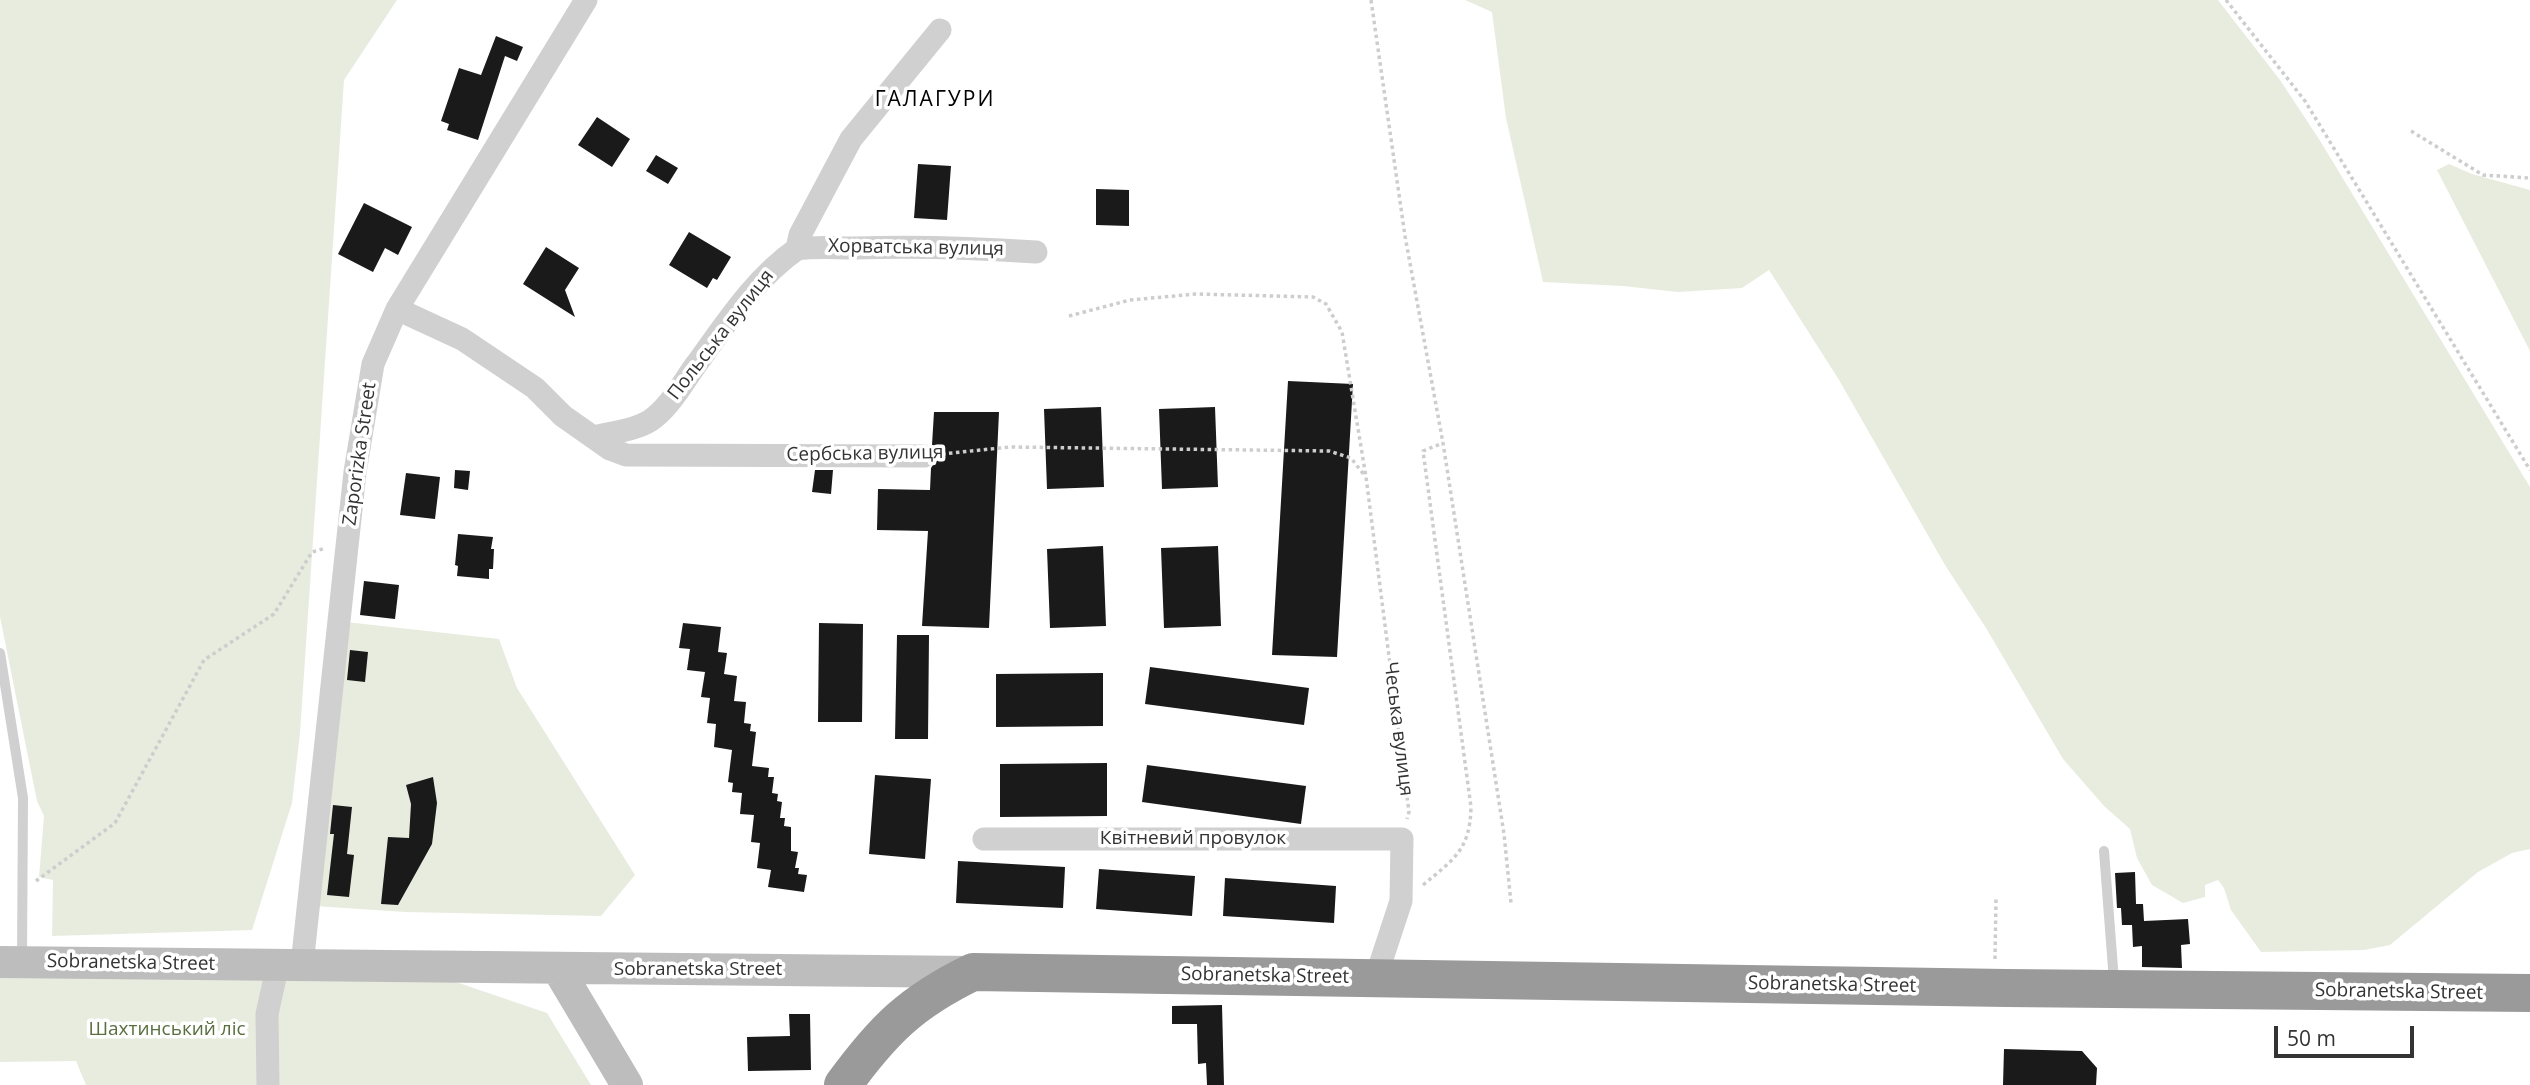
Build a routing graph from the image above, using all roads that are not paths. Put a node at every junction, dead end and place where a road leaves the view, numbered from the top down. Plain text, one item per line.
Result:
1 (586, 0) edge
2 (940, 30) dead end
3 (797, 249) junction
4 (1036, 252) dead end
5 (397, 309) junction
6 (594, 437) junction
7 (924, 456) road end
8 (0, 653) edge
9 (984, 839) dead end
10 (2104, 851) dead end
11 (11, 962) edge
12 (290, 965) junction
13 (558, 969) junction
14 (973, 972) junction
15 (1376, 977) junction
16 (2114, 989) junction
17 (2530, 993) edge
18 (268, 1085) edge
19 (627, 1085) edge
20 (843, 1085) edge

1 - 5 street, Zaporizka Street
2 - 3 street, Польська вулиця
3 - 4 street, Хорватська вулиця
3 - 6 street, Польська вулиця
5 - 6 street, Сербська вулиця
5 - 12 street, Zaporizka Street
6 - 7 street, Сербська вулиця
8 - 11 lane
9 - 15 street, Квітневий провулок
10 - 16 lane
11 - 12 main road, Sobranetska Street
12 - 13 main road, Sobranetska Street
12 - 18 street, Zaporizka Street
13 - 14 main road, Sobranetska Street
13 - 19 main road
14 - 15 highway, Sobranetska Street
14 - 20 highway
15 - 16 highway, Sobranetska Street
16 - 17 highway, Sobranetska Street

